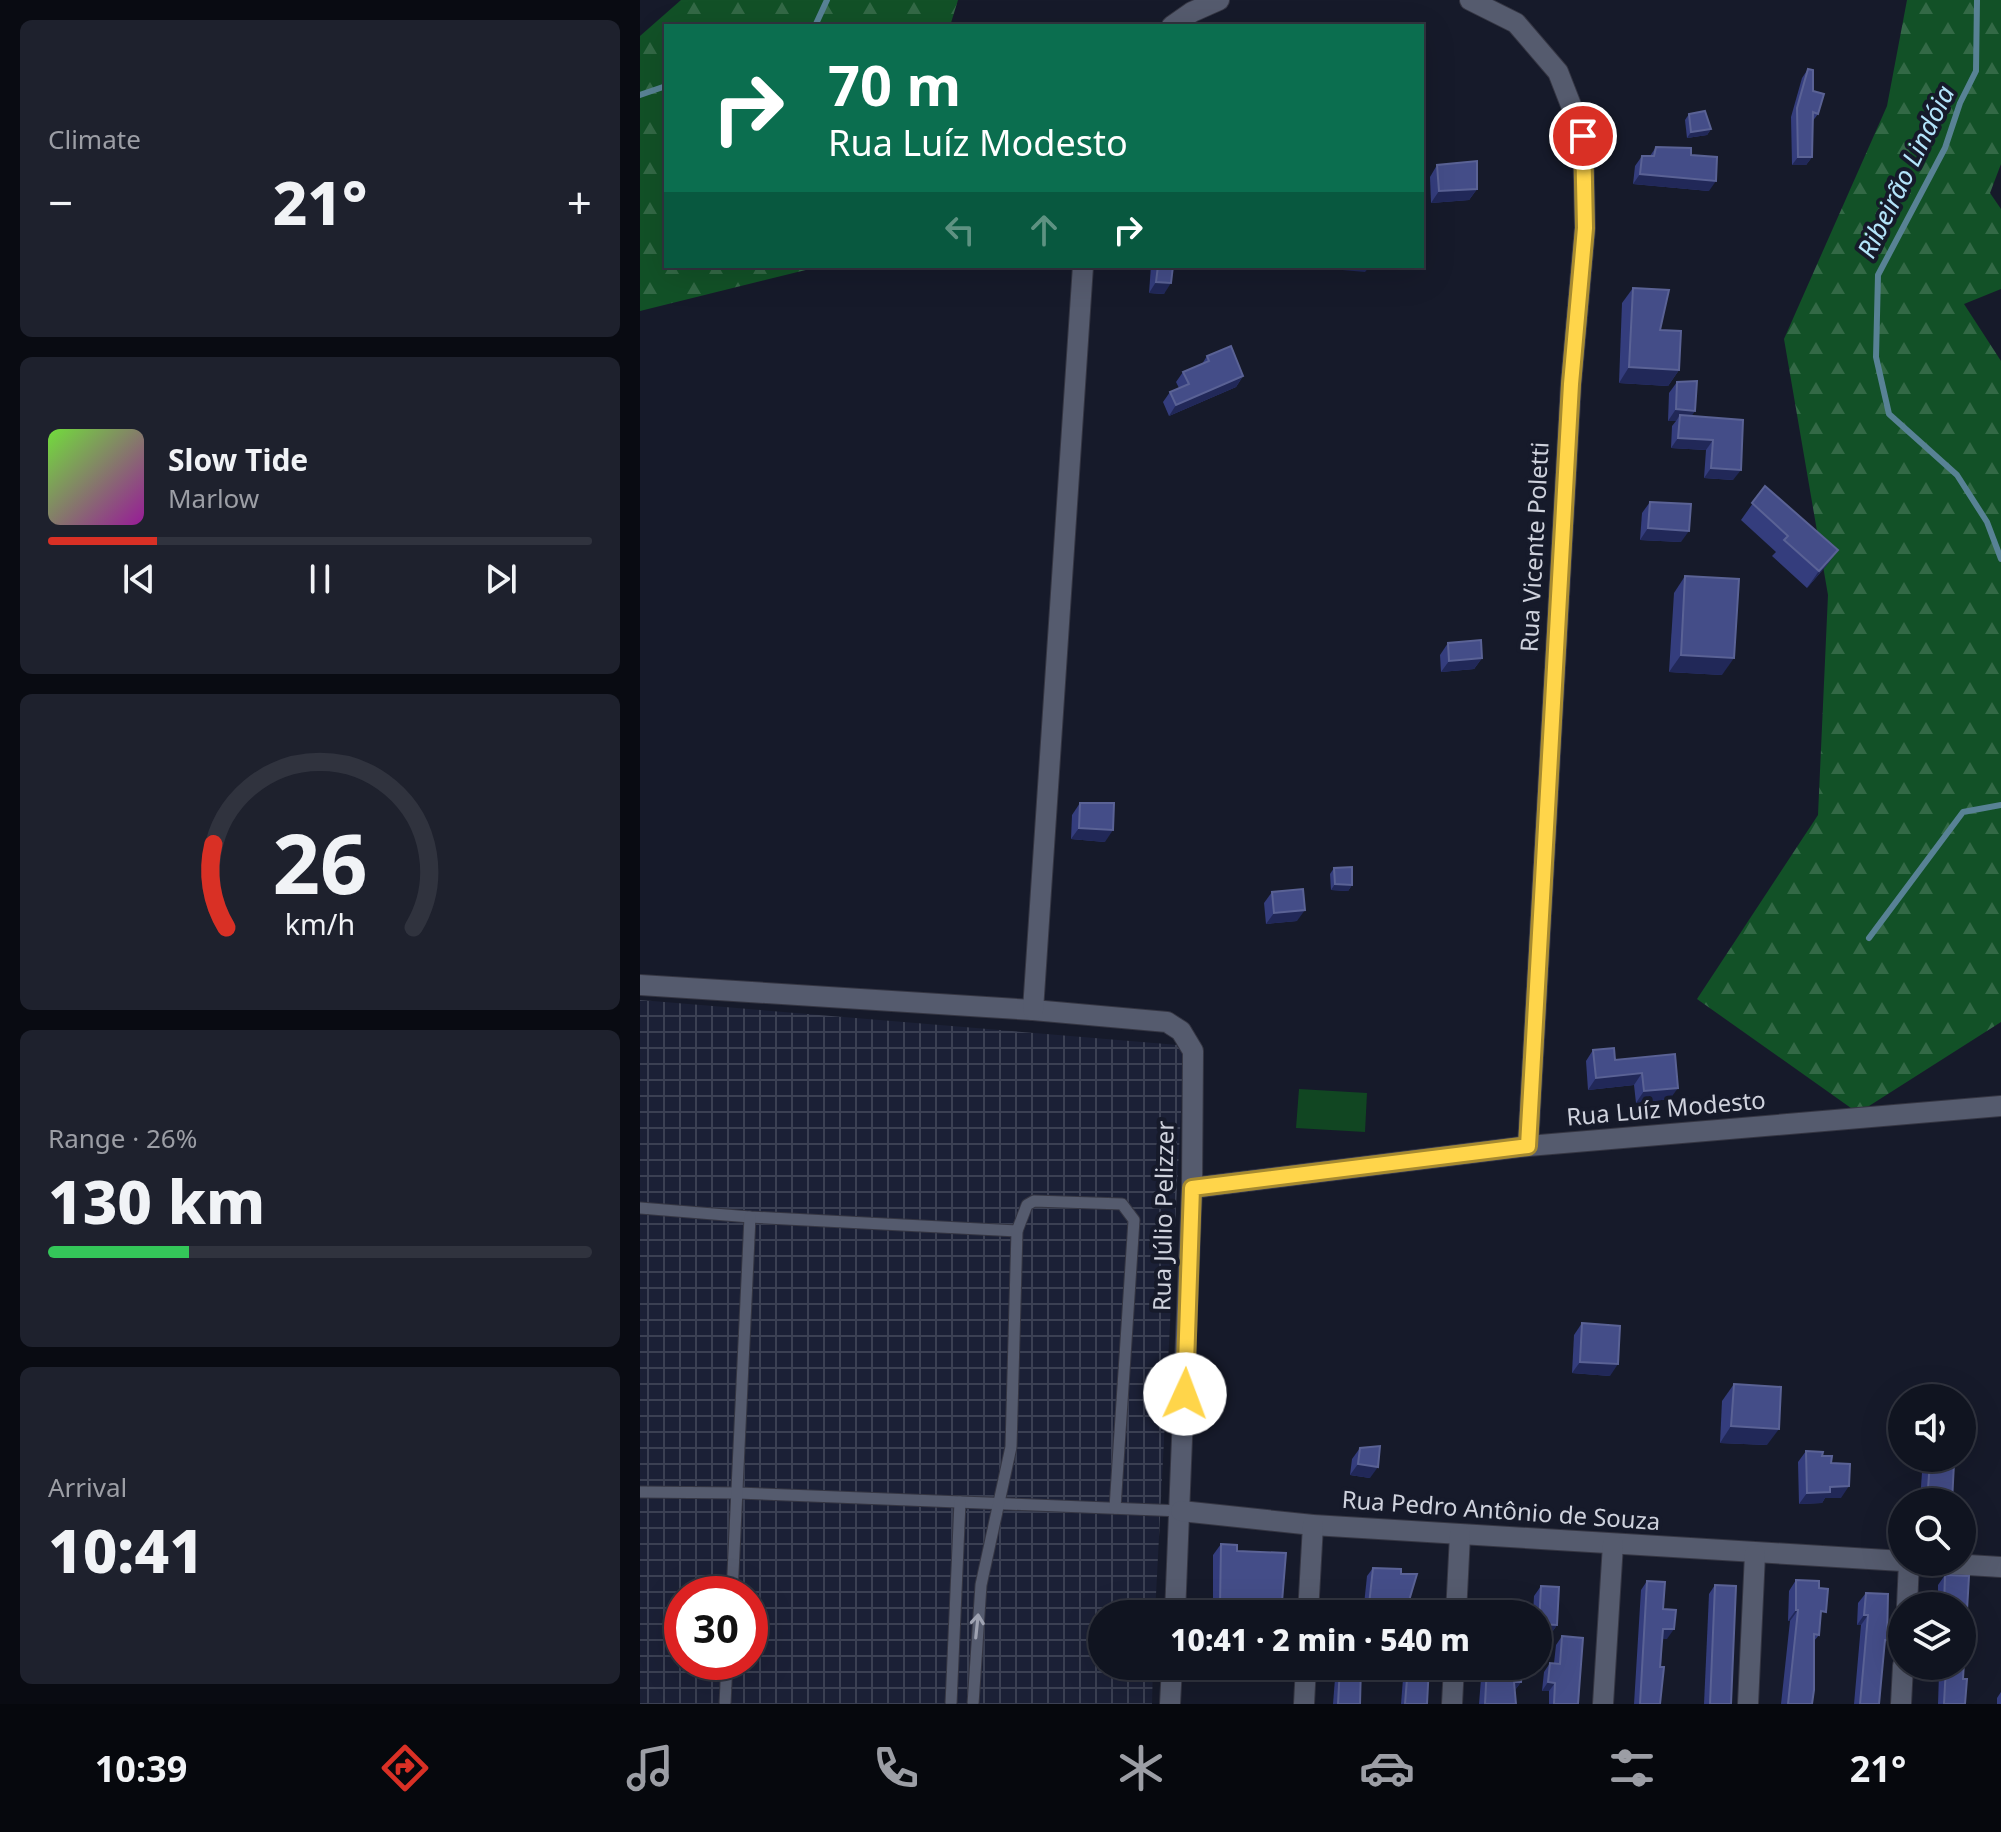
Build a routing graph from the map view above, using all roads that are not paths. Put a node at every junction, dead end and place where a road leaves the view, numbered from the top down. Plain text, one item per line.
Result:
1 (1219, 0) edge
2 (1470, 0) edge
3 (1175, 24) edge
4 (1083, 268) edge
5 (640, 985) edge
6 (1033, 1010) junction
7 (2001, 1106) edge
8 (1528, 1146) junction
9 (1192, 1188) junction
10 (640, 1208) edge
11 (750, 1217) junction
12 (1017, 1231) junction
13 (640, 1492) edge
14 (738, 1493) junction
15 (960, 1502) junction
16 (998, 1503) junction
17 (1115, 1508) junction
18 (1181, 1511) junction
19 (1313, 1525) junction
20 (1460, 1535) junction
21 (1613, 1544) junction
22 (1755, 1554) junction
23 (1888, 1561) edge
24 (1976, 1566) edge
25 (2001, 1567) edge
26 (733, 1576) edge
27 (1176, 1600) edge
28 (1309, 1600) edge
29 (1457, 1600) edge
30 (726, 1680) edge
31 (1171, 1680) edge
32 (1305, 1680) edge
33 (1453, 1680) edge
34 (1902, 1680) edge
35 (725, 1704) edge
36 (951, 1704) edge
37 (973, 1704) edge
38 (1170, 1704) edge
39 (1304, 1704) edge
40 (1452, 1704) edge
41 (1603, 1704) edge
42 (1748, 1704) edge
43 (1901, 1704) edge

1 - 3 street
2 - 8 street, Rua Vicente Poletti
4 - 6 street
5 - 6 street
6 - 9 street, Rua Júlio Pelizzer
7 - 8 street, Rua Luíz Modesto
8 - 9 street, Rua Luíz Modesto
9 - 18 street, Rua Júlio Pelizzer
10 - 11 lane
11 - 12 lane
11 - 14 lane
12 - 16 lane
12 - 17 lane
13 - 14 lane, Rua Pedro Antônio de Souza
14 - 15 lane, Rua Pedro Antônio de Souza
14 - 26 lane
15 - 16 lane, Rua Pedro Antônio de Souza
15 - 36 lane
16 - 17 lane, Rua Pedro Antônio de Souza
37 -> 16 lane
17 - 18 lane, Rua Pedro Antônio de Souza
18 - 19 street, Rua Pedro Antônio de Souza
18 - 27 street, Rua Júlio Pelizzer
19 - 20 street, Rua Pedro Antônio de Souza
19 - 28 street
20 - 21 street, Rua Pedro Antônio de Souza
20 - 29 street
21 - 22 street, Rua Pedro Antônio de Souza
21 - 41 street
22 - 23 street, Rua Pedro Antônio de Souza
22 - 42 street
24 - 25 street, Rua Pedro Antônio de Souza
30 - 35 lane
31 - 38 street
32 - 39 street
33 - 40 street
34 - 43 street

